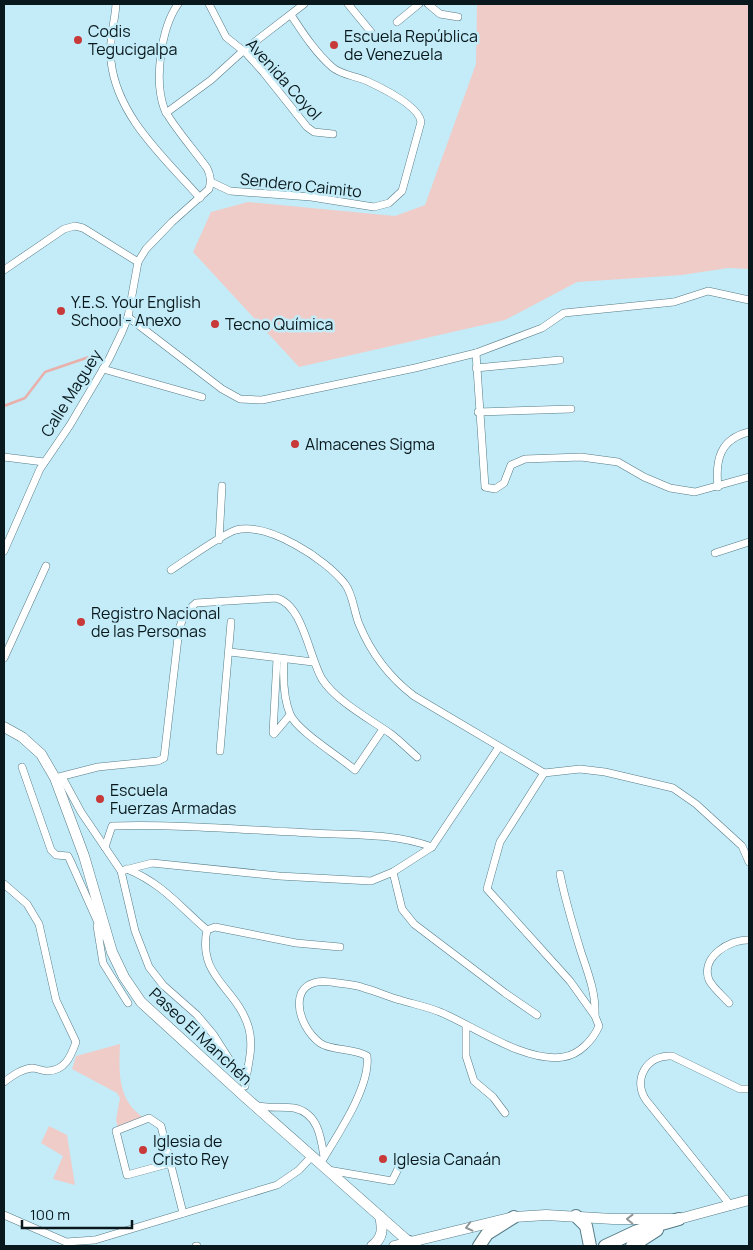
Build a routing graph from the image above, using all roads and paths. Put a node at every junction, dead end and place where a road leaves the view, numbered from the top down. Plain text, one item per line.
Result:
1 (116, 4) edge
2 (178, 4) edge
3 (209, 4) edge
4 (304, 4) edge
5 (348, 4) edge
6 (419, 4) edge
7 (428, 4) edge
8 (291, 15) junction
9 (458, 17) dead end
10 (397, 22) dead end
11 (371, 32) dead end
12 (243, 51) junction
13 (166, 112) junction
14 (333, 134) dead end
15 (211, 182) junction
16 (200, 198) junction
17 (138, 262) junction
18 (4, 270) edge
19 (749, 300) edge
20 (128, 317) junction
21 (476, 353) junction
22 (560, 360) dead end
23 (476, 368) junction
24 (103, 369) junction
25 (202, 397) dead end
26 (571, 408) dead end
27 (478, 412) junction
28 (749, 432) edge
29 (4, 457) edge
30 (44, 462) junction
31 (749, 477) edge
32 (222, 486) dead end
33 (718, 487) junction
34 (219, 540) junction
35 (749, 542) edge
36 (4, 551) edge
37 (715, 553) dead end
38 (46, 566) dead end
39 (171, 570) dead end
40 (231, 622) dead end
41 (230, 652) junction
42 (4, 658) edge
43 (280, 659) junction
44 (314, 662) junction
45 (290, 715) junction
46 (4, 727) edge
47 (383, 729) junction
48 (499, 747) junction
49 (220, 751) dead end
50 (417, 757) dead end
51 (22, 767) dead end
52 (544, 773) junction
53 (58, 777) junction
54 (105, 847) junction
55 (432, 847) junction
56 (749, 862) edge
57 (124, 870) junction
58 (393, 872) junction
59 (560, 874) dead end
60 (4, 884) edge
61 (96, 920) junction
62 (207, 930) junction
63 (749, 940) edge
64 (340, 947) dead end
65 (112, 952) junction
66 (128, 1003) dead end
67 (729, 1003) dead end
68 (537, 1015) dead end
69 (595, 1016) junction
70 (466, 1026) junction
71 (4, 1082) edge
72 (245, 1084) junction
73 (749, 1089) edge
74 (248, 1101) junction
75 (505, 1113) dead end
76 (312, 1156) junction
77 (403, 1159) dead end
78 (171, 1163) junction
79 (324, 1164) junction
80 (749, 1200) edge
81 (731, 1206) junction
82 (183, 1213) junction
83 (4, 1215) edge
84 (380, 1216) junction
85 (576, 1216) junction
86 (514, 1217) junction
87 (679, 1220) junction
88 (391, 1226) junction
89 (590, 1241) edge
90 (65, 1244) edge
91 (412, 1244) edge
92 (372, 1246) edge
93 (387, 1246) edge
94 (394, 1246) edge
95 (479, 1246) edge
96 (605, 1246) edge
97 (632, 1246) edge

1 - 16 street
2 - 13 street
3 - 12 street, Avenida Coyol
4 - 8 street
5 - 11 street
6 - 10 street
7 - 9 street
8 - 12 street
8 - 15 street, Sendero Caimito
12 - 13 street
12 - 14 street, Avenida Coyol
13 - 15 street
15 - 16 street, Calle Maguey
16 - 17 street, Calle Maguey
17 - 18 street
17 - 20 street, Calle Maguey
19 - 21 street
20 - 21 street
20 - 24 street, Calle Maguey
21 - 23 street
22 - 23 street
23 - 27 street
24 - 25 street
24 - 30 street, Calle Maguey
26 - 27 street
27 - 33 street
28 - 33 street
29 - 30 street
30 - 36 street, Calle Maguey
31 - 33 street
32 - 34 street
34 - 39 street
34 - 48 street
35 - 37 street
38 - 42 street
40 - 41 street
41 - 43 street
41 - 49 street
43 - 44 street
43 - 45 street
43 - 45 street
44 - 47 street
44 - 53 street
45 - 47 street
46 - 53 street, Paseo El Manchén
47 - 50 street
48 - 52 street
48 - 55 street
51 - 61 street
52 - 56 street
52 - 69 street
53 - 54 street
53 - 65 street, Paseo El Manchén
54 - 55 street
54 - 57 street
55 - 58 street
57 - 58 street
57 - 62 street
57 - 72 street
58 - 68 street
59 - 69 street
60 - 71 street
61 - 65 street
61 - 66 street
62 - 64 street
62 - 72 street
63 - 67 street
65 - 74 street, Paseo El Manchén
69 - 70 street
70 - 75 street
70 - 79 street
72 - 74 street
73 - 81 street
74 - 76 street, Paseo El Manchén
74 - 79 street
76 - 79 street, Paseo El Manchén
76 - 82 street
77 - 79 street
78 - 78 street
78 - 82 street
79 - 84 street, Paseo El Manchén
80 - 81 street
81 - 87 street
82 - 90 street
83 - 90 street
84 - 88 street, Paseo El Manchén
84 - 92 street
85 - 86 street
87 -> 85 street
85 - 89 highway
86 -> 91 street
86 - 95 highway
87 - 96 highway
87 - 97 highway
88 - 91 street, Paseo El Manchén
88 - 93 street
91 - 94 street

